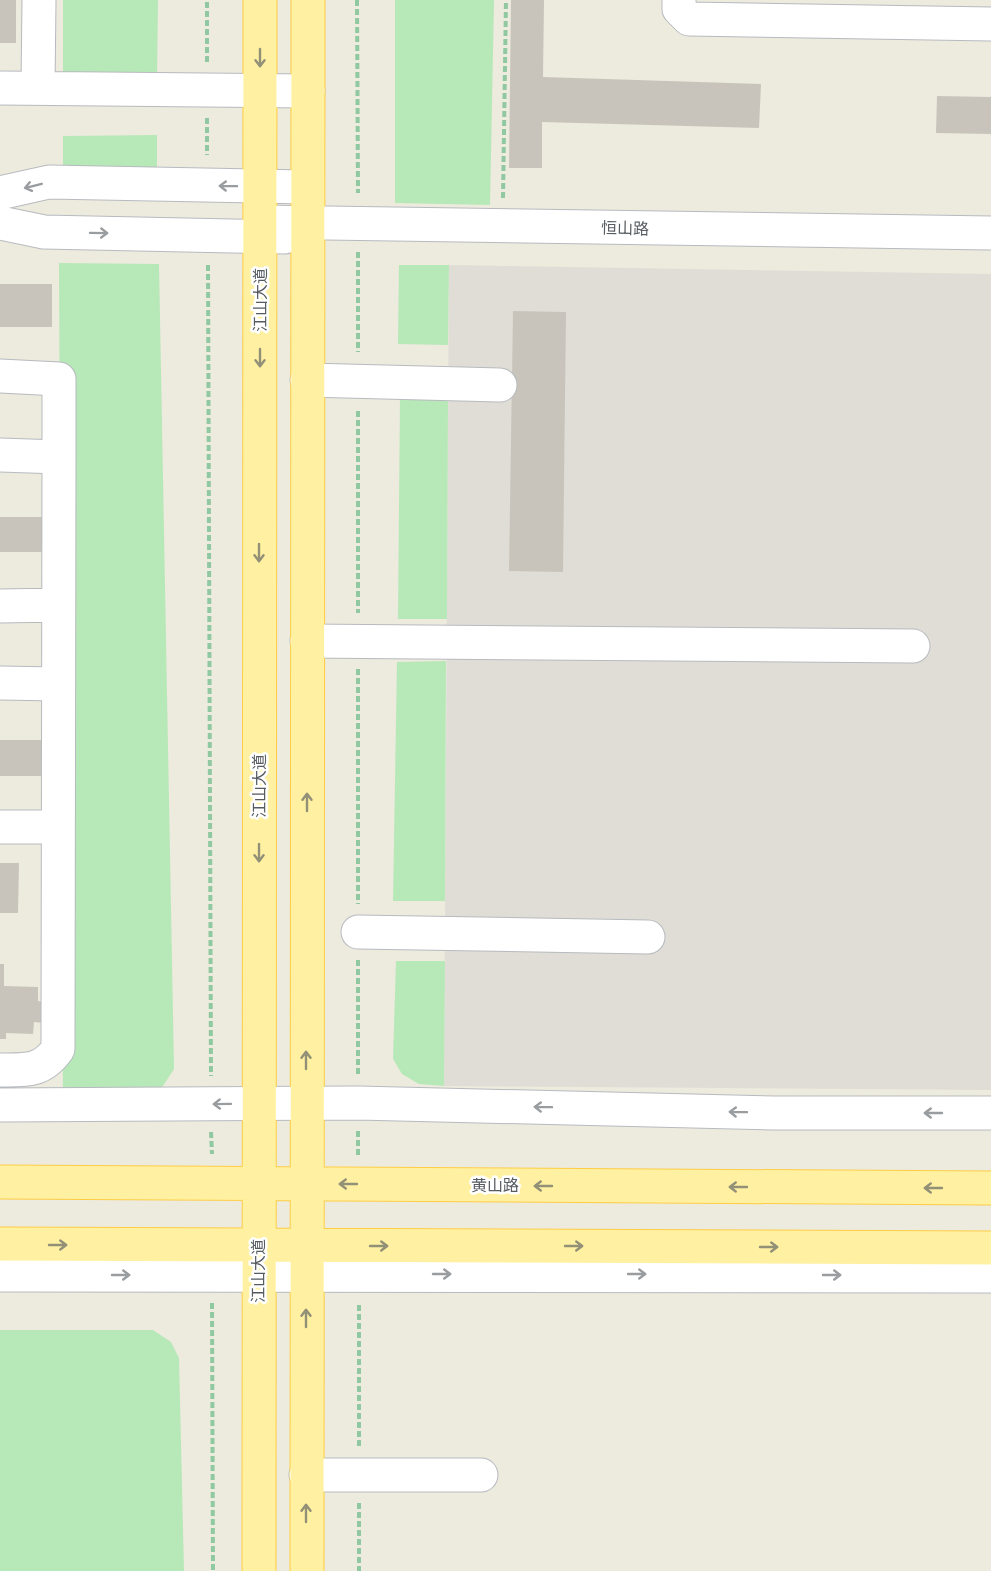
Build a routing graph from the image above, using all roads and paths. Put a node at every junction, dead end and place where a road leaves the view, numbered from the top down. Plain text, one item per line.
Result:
1 (39, 0) edge
2 (207, 0) edge
3 (260, 0) edge
4 (308, 0) edge
5 (357, 0) edge
6 (506, 0) edge
7 (679, 0) edge
8 (991, 24) edge
9 (0, 88) edge
10 (38, 88) junction
11 (207, 90) junction
12 (260, 91) junction
13 (308, 91) junction
14 (207, 185) junction
15 (260, 186) junction
16 (307, 187) junction
17 (0, 193) edge
18 (0, 223) edge
19 (502, 226) junction
20 (358, 232) junction
21 (260, 233) junction
22 (991, 233) edge
23 (307, 234) junction
24 (208, 235) junction
25 (991, 252) edge
26 (0, 376) edge
27 (307, 380) junction
28 (358, 382) junction
29 (500, 385) dead end
30 (0, 456) edge
31 (59, 457) junction
32 (58, 605) junction
33 (0, 606) edge
34 (307, 641) junction
35 (358, 641) junction
36 (913, 646) dead end
37 (0, 683) edge
38 (58, 684) junction
39 (0, 827) edge
40 (57, 827) junction
41 (358, 932) junction
42 (648, 937) dead end
43 (0, 1070) edge
44 (259, 1103) junction
45 (306, 1103) junction
46 (358, 1103) junction
47 (211, 1104) junction
48 (0, 1105) edge
49 (991, 1113) edge
50 (0, 1182) edge
51 (212, 1184) junction
52 (259, 1184) junction
53 (306, 1184) junction
54 (358, 1185) junction
55 (991, 1188) edge
56 (0, 1244) edge
57 (991, 1248) edge
58 (306, 1260) junction
59 (258, 1261) junction
60 (359, 1273) junction
61 (0, 1275) edge
62 (212, 1276) junction
63 (991, 1276) edge
64 (306, 1475) junction
65 (359, 1475) junction
66 (481, 1475) dead end
67 (213, 1571) edge
68 (259, 1571) edge
69 (307, 1571) edge
70 (359, 1571) edge

1 - 10 street
2 - 11 path
3 -> 12 main road, 江山大道
4 - 13 main road
5 - 20 path
6 - 19 path
7 - 8 street
9 - 10 street
10 - 11 street
11 - 12 street
11 - 14 path
12 - 13 street
12 - 15 main road, 江山大道
13 - 16 main road
15 -> 14 street
14 -> 17 street
15 - 16 street
15 - 21 main road, 江山大道
16 - 23 main road
18 -> 24 street, 恒山路
19 - 20 street, 恒山路
19 - 22 street, 恒山路
20 - 23 street, 恒山路
20 - 25 street, 恒山路
20 - 28 path
21 - 23 street, 恒山路
21 - 24 street, 恒山路
21 -> 44 main road, 江山大道
23 - 27 main road
24 - 47 path
26 - 31 street
27 - 28 street
27 - 34 main road
28 - 29 street
28 - 35 path
30 - 31 street
31 - 32 street
32 - 33 street
32 - 38 street
34 - 35 street
45 -> 34 main road
35 - 36 street
35 - 41 path
37 - 38 street
38 - 40 street
39 - 40 street
40 - 43 street
41 - 42 street
41 - 46 path
44 - 45 street
44 -> 47 street
44 - 52 main road, 江山大道
45 - 46 street
45 - 53 main road
49 -> 46 street
46 - 54 path
47 - 48 street
47 - 51 path
50 - 51 main road, 黄山路
51 - 52 main road, 黄山路
52 - 53 main road, 黄山路
52 - 59 main road, 江山大道
54 -> 53 main road, 黄山路
53 - 58 main road
55 -> 54 main road, 黄山路
56 -> 59 main road
58 -> 57 main road
58 - 59 street
58 - 60 street
64 -> 58 main road
59 - 62 street
59 - 68 main road, 江山大道
60 -> 63 street
60 - 65 path
61 -> 62 street
62 - 67 path
64 - 65 street
69 -> 64 main road
65 - 66 street
65 - 70 path

